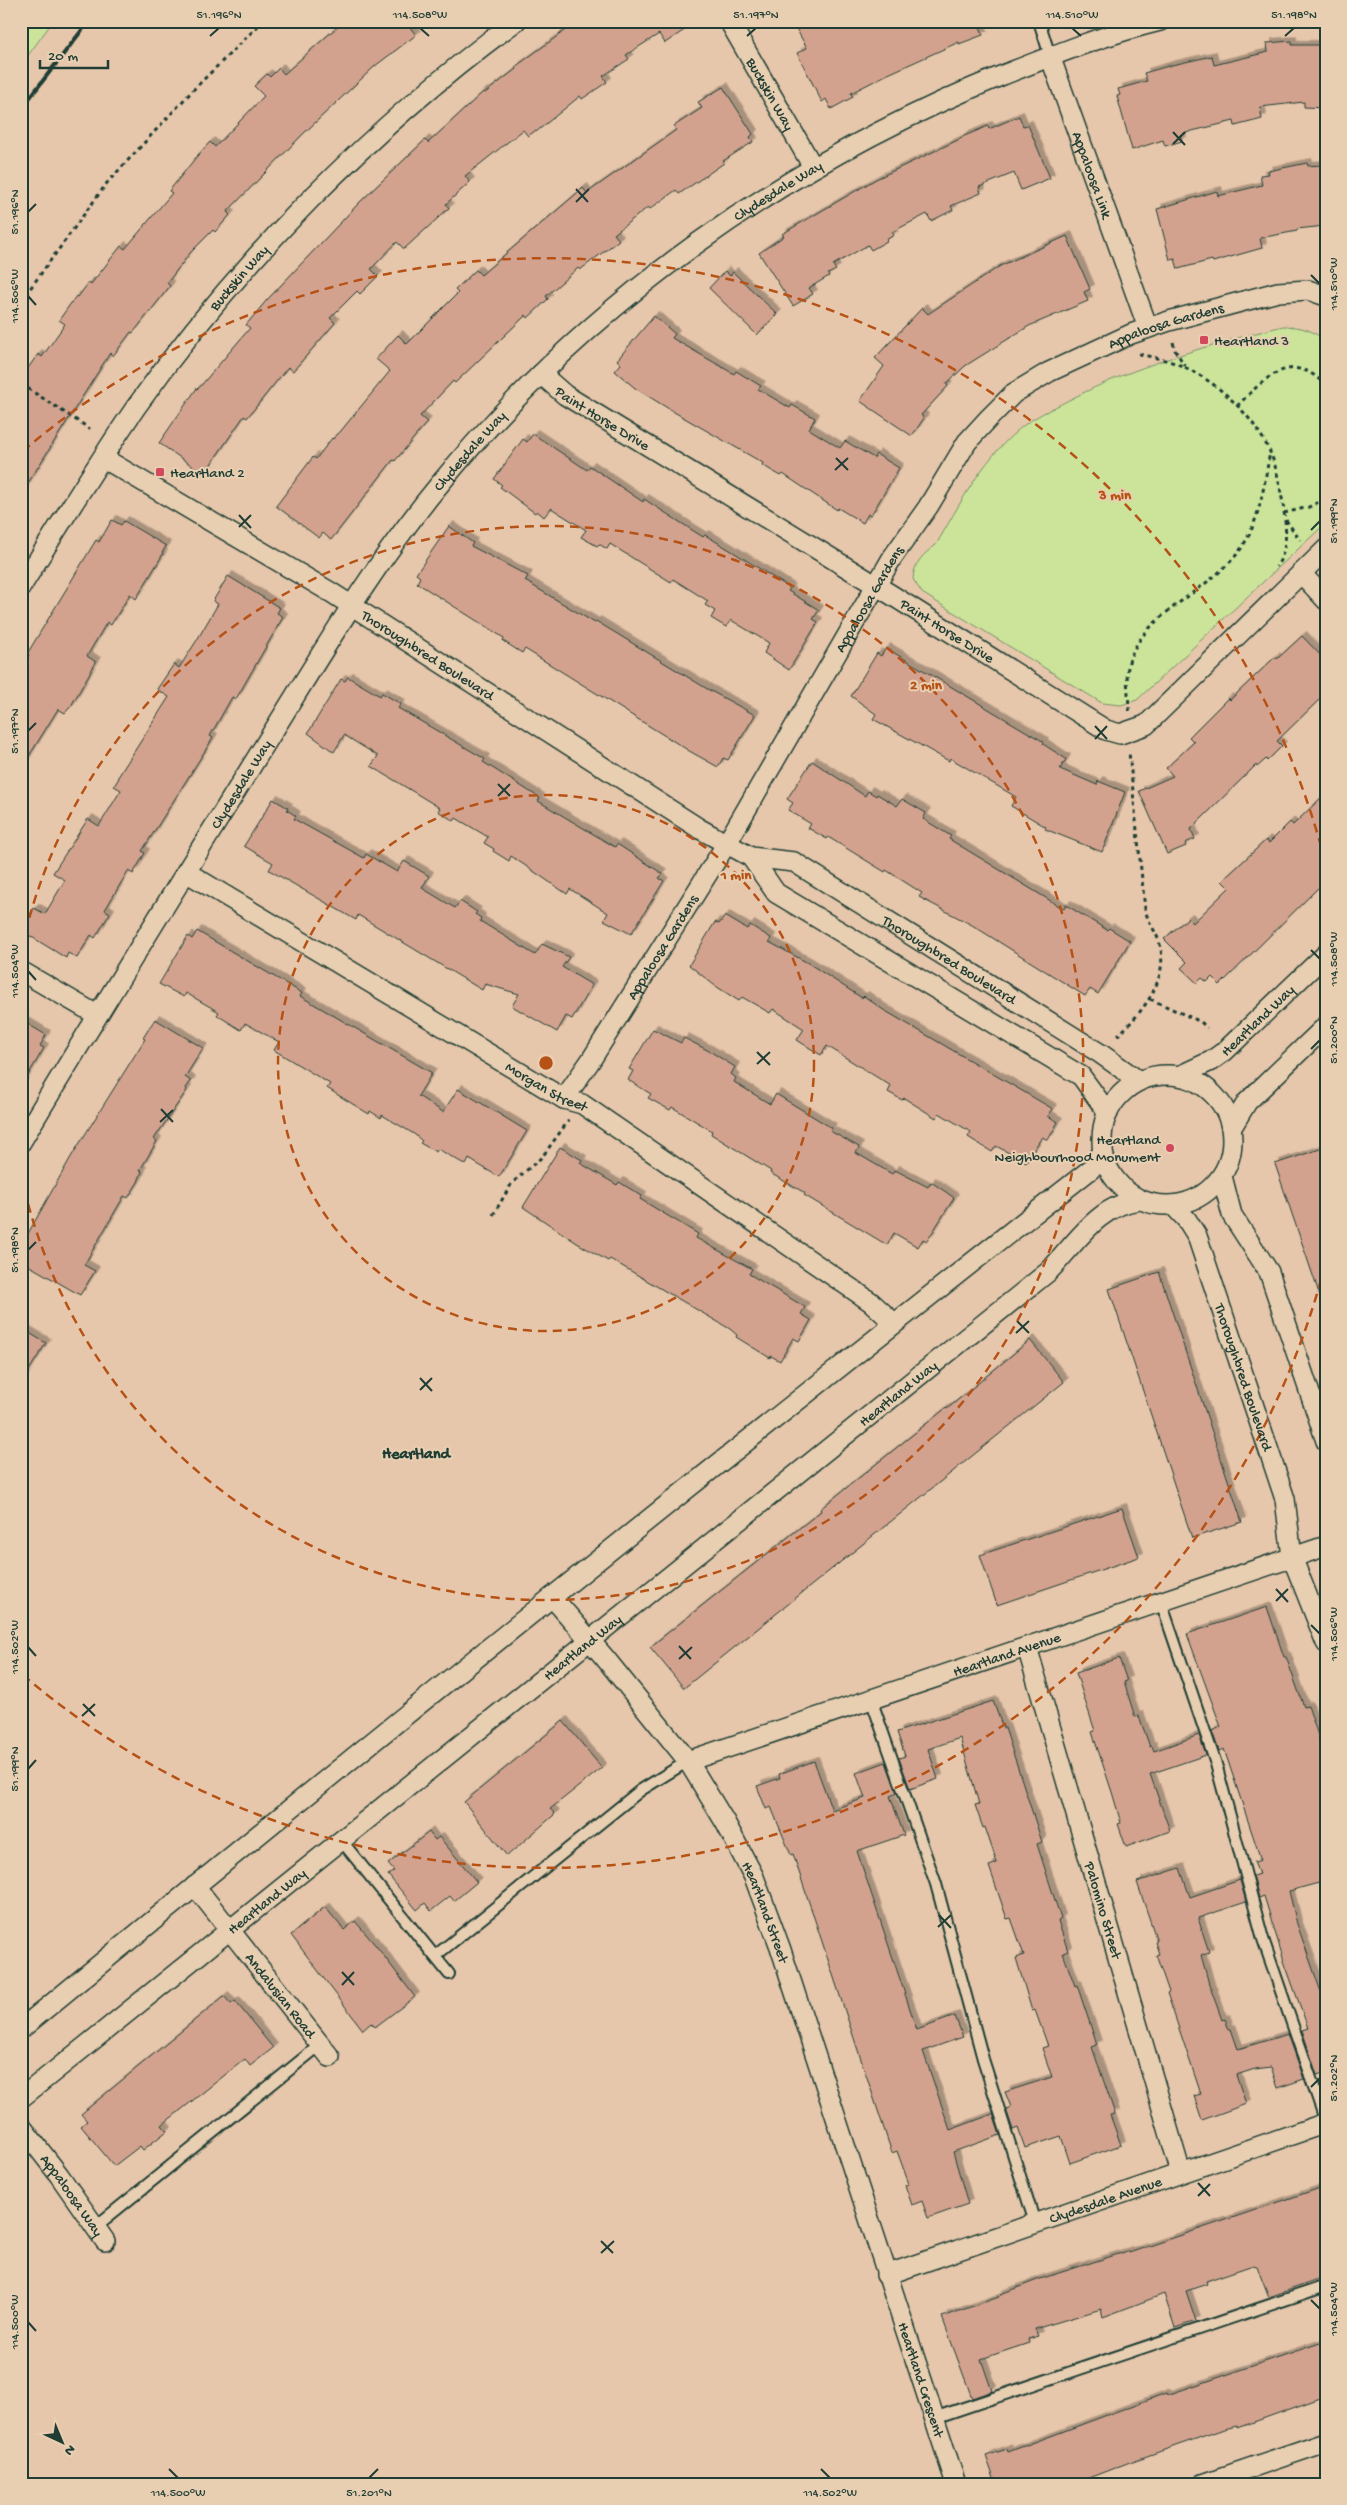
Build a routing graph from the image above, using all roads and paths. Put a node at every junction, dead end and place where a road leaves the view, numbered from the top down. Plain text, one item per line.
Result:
1 (263, 21) edge
2 (516, 21) edge
3 (729, 21) edge
4 (1039, 21) edge
5 (1160, 21) edge
6 (1050, 56) junction
7 (813, 167) junction
8 (1326, 296) edge
9 (21, 301) edge
10 (1148, 328) junction
11 (1173, 342) dead end
12 (1139, 354) dead end
13 (1186, 369) junction
14 (540, 374) junction
15 (21, 384) edge
16 (1326, 386) edge
17 (1238, 406) junction
18 (90, 429) dead end
19 (1270, 452) junction
20 (103, 458) junction
21 (1326, 498) edge
22 (1284, 513) junction
23 (1285, 518) junction
24 (1300, 540) dead end
25 (1326, 549) edge
26 (1276, 568) dead end
27 (1301, 573) junction
28 (21, 586) edge
29 (875, 586) junction
30 (1326, 600) edge
31 (350, 606) junction
32 (1129, 702) dead end
33 (1128, 752) dead end
34 (727, 843) junction
35 (751, 857) junction
36 (186, 872) junction
37 (1326, 954) edge
38 (21, 971) edge
39 (1150, 999) junction
40 (97, 1015) junction
41 (1326, 1026) edge
42 (1208, 1028) dead end
43 (1117, 1036) dead end
44 (1181, 1075) junction
45 (1139, 1081) junction
46 (573, 1101) junction
47 (1108, 1113) junction
48 (1232, 1127) junction
49 (21, 1142) edge
50 (1103, 1151) junction
51 (1222, 1176) junction
52 (1140, 1200) junction
53 (1173, 1205) junction
54 (493, 1215) dead end
55 (894, 1323) junction
56 (1326, 1441) edge
57 (1326, 1546) edge
58 (1292, 1558) junction
59 (553, 1598) junction
60 (1161, 1602) junction
61 (589, 1640) junction
62 (1326, 1642) edge
63 (1027, 1647) junction
64 (871, 1700) junction
65 (688, 1761) junction
66 (342, 1840) junction
67 (195, 1886) junction
68 (229, 1930) junction
69 (435, 1956) junction
70 (449, 1974) dead end
71 (21, 2029) edge
72 (325, 2051) joint
73 (21, 2098) edge
74 (1326, 2122) edge
75 (21, 2126) edge
76 (1181, 2173) junction
77 (1035, 2224) junction
78 (100, 2234) joint
79 (886, 2275) junction
80 (1326, 2286) edge
81 (934, 2418) junction
82 (1326, 2442) edge
83 (956, 2484) edge
84 (1202, 2484) edge

1 - 9 path
2 - 20 street, Buckskin Way
3 - 7 street, Buckskin Way
4 - 6 lane, Appaloosa Link
5 - 6 street, Clydesdale Way
6 - 7 street, Clydesdale Way
6 - 10 street, Appaloosa Link
7 - 14 street, Clydesdale Way
8 - 10 street, Appaloosa Gardens
10 - 29 street, Appaloosa Gardens
11 - 13 path
12 - 13 path
13 - 17 path
14 - 29 street, Paint Horse Drive
14 - 31 street, Clydesdale Way
15 - 18 path
16 - 17 path
17 - 19 path
19 - 22 path
19 - 32 path
20 - 28 street, Buckskin Way
20 - 31 street, Thoroughbred Boulevard
21 - 22 path
22 - 23 path
23 - 24 path
23 - 26 path
25 - 27 street, Paint Horse Drive
27 - 29 street, Paint Horse Drive
27 - 30 street
29 - 34 street, Appaloosa Gardens
31 - 34 street, Thoroughbred Boulevard
31 - 36 street, Clydesdale Way
33 - 39 path
34 - 35 street, Thoroughbred Boulevard
34 - 46 street, Appaloosa Gardens
35 - 45 street, Thoroughbred Boulevard
35 - 47 street, Thoroughbred Boulevard
36 - 40 street, Clydesdale Way
36 - 46 street, Morgan Street
37 - 44 street, Heartland Way
38 - 40 street
39 - 42 path
39 - 43 path
40 - 49 street, Clydesdale Way
41 - 48 street
44 - 45 street
44 - 48 street
45 - 47 street
46 - 54 path
46 - 55 street, Morgan Street
47 - 50 street
48 - 51 street
50 - 52 street
50 - 55 street
51 - 53 street
51 - 56 street
52 - 53 street
52 - 61 street, Heartland Way
53 - 58 street, Thoroughbred Boulevard
55 - 59 street
57 - 58 street, Heartland Avenue
58 - 60 street, Heartland Avenue
58 - 62 street, Thoroughbred Boulevard
59 - 61 street, Heartland Street
59 - 67 street
60 - 63 street, Heartland Avenue
60 - 74 lane
61 - 65 street, Heartland Street
61 - 66 street, Heartland Way
63 - 64 street, Heartland Avenue
63 - 76 street, Palomino Street
64 - 65 street, Heartland Avenue
64 - 77 lane
65 - 69 lane
65 - 79 street, Heartland Street
66 - 68 street, Heartland Way
66 - 69 lane
67 - 68 street, Andalusian Road
67 - 71 street
68 - 72 street, Andalusian Road
68 - 73 street, Heartland Way
69 - 70 lane
72 - 78 lane
74 - 76 street, Clydesdale Avenue
75 - 78 street, Appaloosa Way
76 - 77 street, Clydesdale Avenue
77 - 79 street, Clydesdale Avenue
79 - 81 street, Heartland Crescent
80 - 81 lane
81 - 83 street, Heartland Crescent
82 - 84 street

